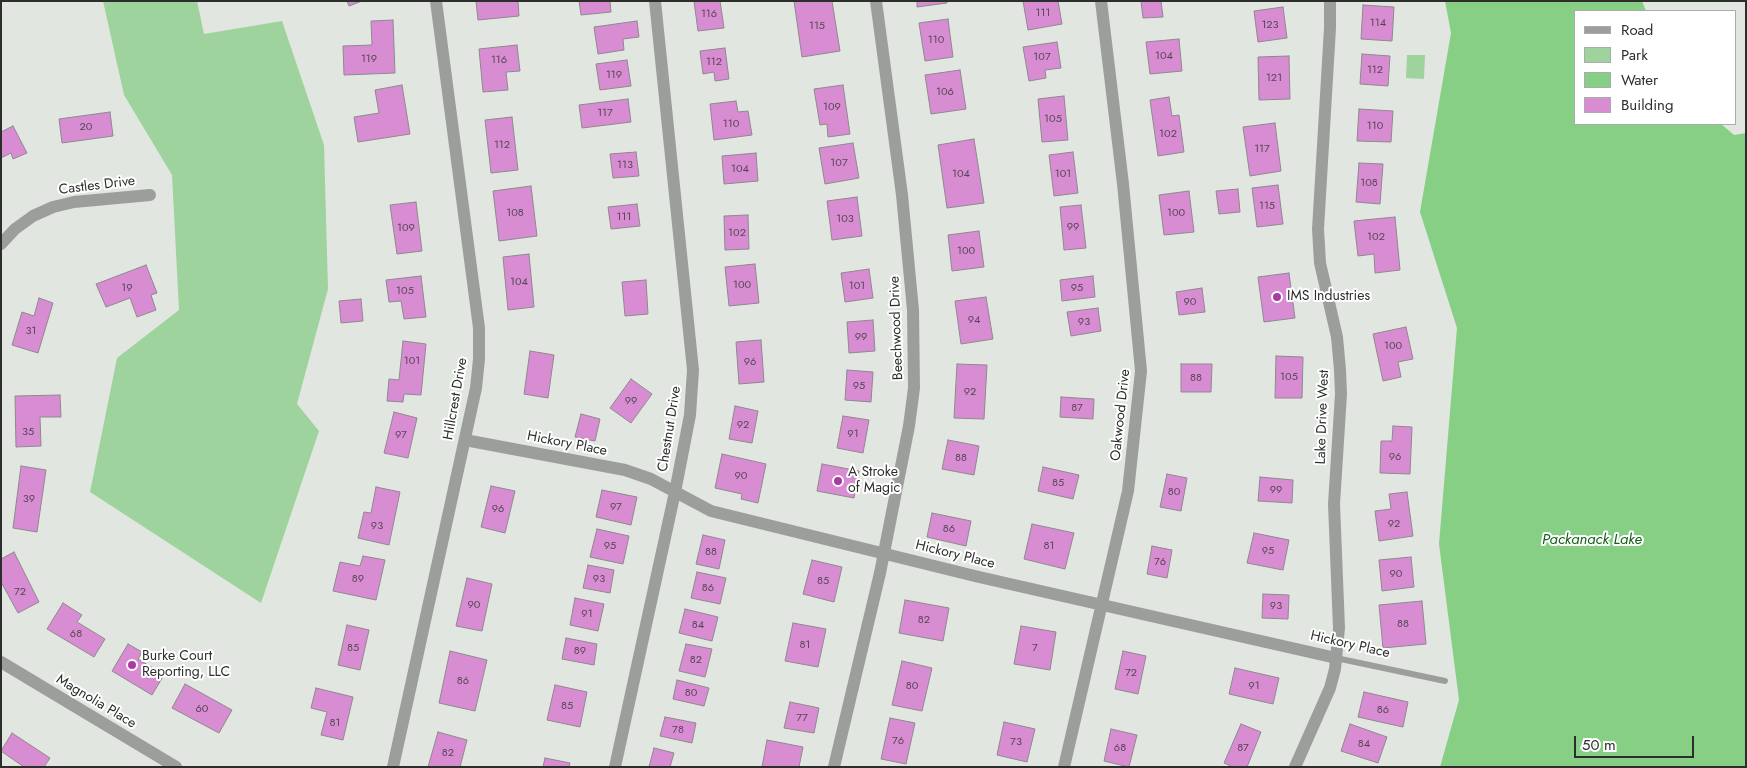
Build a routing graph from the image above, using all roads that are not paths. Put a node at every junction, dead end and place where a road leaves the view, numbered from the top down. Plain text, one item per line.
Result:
1 (436, 1) edge
2 (655, 1) edge
3 (876, 1) edge
4 (1101, 1) edge
5 (1330, 1) edge
6 (150, 195) dead end
7 (1, 244) edge
8 (464, 440) junction
9 (675, 492) junction
10 (884, 553) junction
11 (1102, 605) junction
12 (1336, 658) junction
13 (1, 662) edge
14 (1445, 681) dead end
15 (176, 767) edge
16 (392, 767) edge
17 (615, 767) edge
18 (834, 767) edge
19 (1064, 767) edge
20 (1295, 767) edge

1 - 8 street, Hillcrest Drive
2 - 9 street, Chestnut Drive
3 - 10 street, Beechwood Drive
4 - 11 street, Oakwood Drive
5 - 12 street, Lake Drive West
6 - 7 street, Castles Drive
8 - 9 street, Hickory Place
8 - 16 street, Hillcrest Drive
9 - 10 street, Hickory Place
9 - 17 street, Chestnut Drive
10 - 11 street, Hickory Place
10 - 18 street, Beechwood Drive
11 - 12 street, Hickory Place
11 - 19 street, Oakwood Drive
12 - 14 lane, Hickory Place
12 - 20 street, Lake Drive West
13 - 15 street, Magnolia Place

